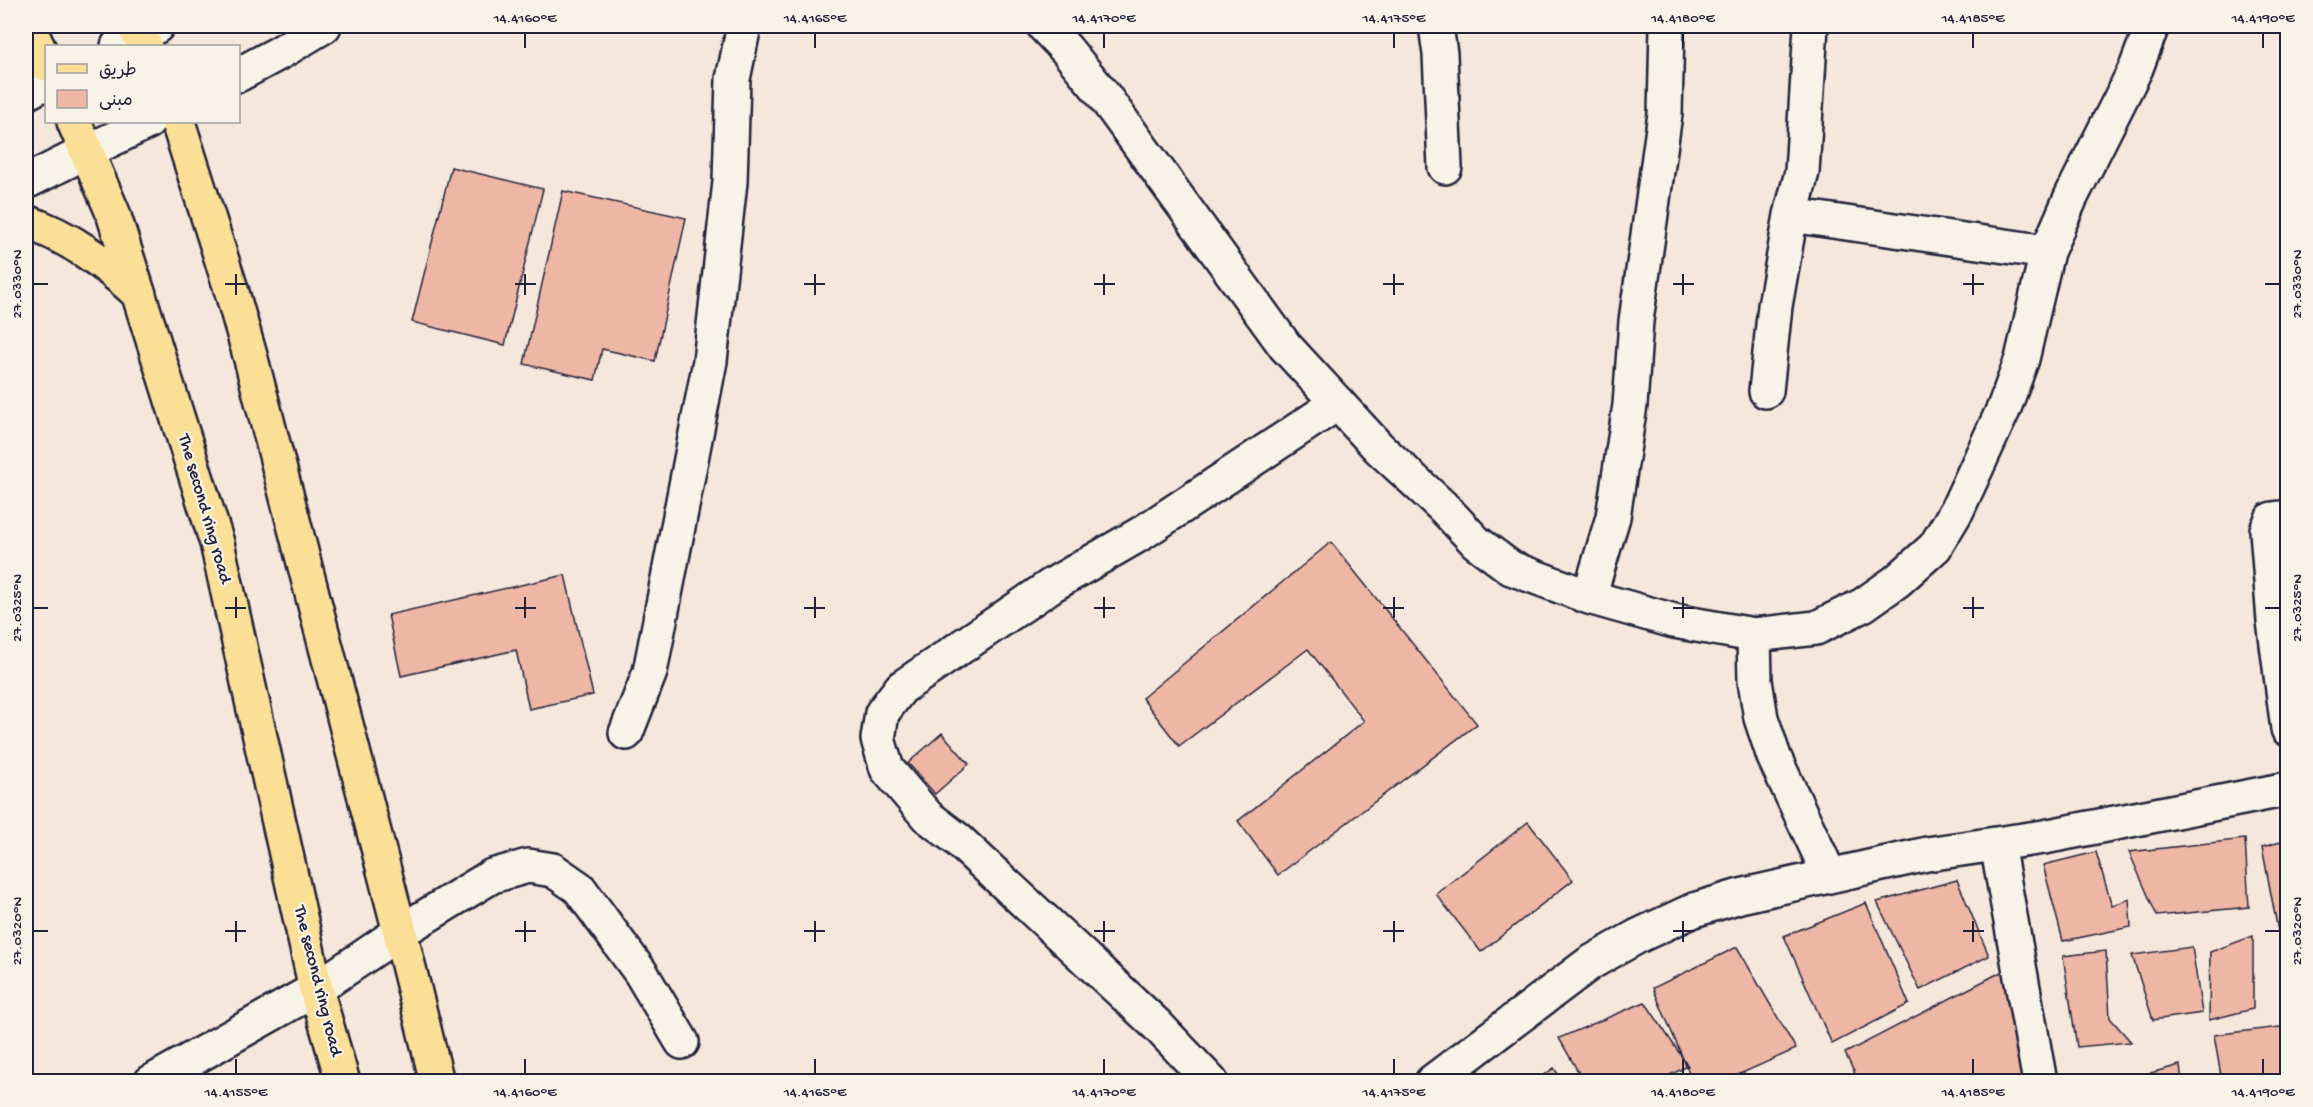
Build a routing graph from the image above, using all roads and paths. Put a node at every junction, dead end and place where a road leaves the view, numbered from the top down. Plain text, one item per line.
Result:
1 (28, 26) edge
2 (324, 26) edge
3 (744, 26) edge
4 (1044, 26) edge
5 (1436, 26) edge
6 (1667, 26) edge
7 (1811, 26) edge
8 (2152, 26) edge
9 (45, 62) edge
10 (240, 74) edge
11 (45, 83) edge
12 (26, 93) edge
13 (74, 123) edge
14 (146, 123) edge
15 (178, 123) edge
16 (88, 151) junction
17 (1446, 167) dead end
18 (26, 182) edge
19 (1791, 215) junction
20 (26, 222) edge
21 (2047, 252) junction
22 (139, 294) junction
23 (1766, 391) dead end
24 (1338, 404) junction
25 (2288, 517) edge
26 (1588, 597) junction
27 (1754, 635) junction
28 (2288, 729) edge
29 (626, 733) dead end
30 (2288, 789) edge
31 (1997, 844) junction
32 (1829, 874) junction
33 (400, 932) junction
34 (316, 989) junction
35 (682, 1042) dead end
36 (151, 1082) edge
37 (343, 1082) edge
38 (437, 1082) edge
39 (1211, 1082) edge
40 (1432, 1082) edge
41 (2040, 1082) edge

1 - 9 main road
2 - 10 street
3 - 29 street
4 - 24 street
5 - 17 street
6 - 26 street
7 - 19 street
8 - 21 street
11 - 12 street
13 - 16 main road, The second ring road
14 - 16 street
15 - 33 main road
16 - 18 street
16 - 22 main road, The second ring road
19 - 21 street
19 - 23 street
20 - 22 main road
21 - 27 street
22 - 34 main road, The second ring road
24 - 26 street
24 - 39 street
25 - 28 street
26 - 27 street
27 - 32 street
30 - 31 street
31 - 32 street
31 - 41 street
32 - 40 street
33 - 34 street
33 - 35 street
33 - 38 main road
34 - 36 street
34 - 37 main road, The second ring road

